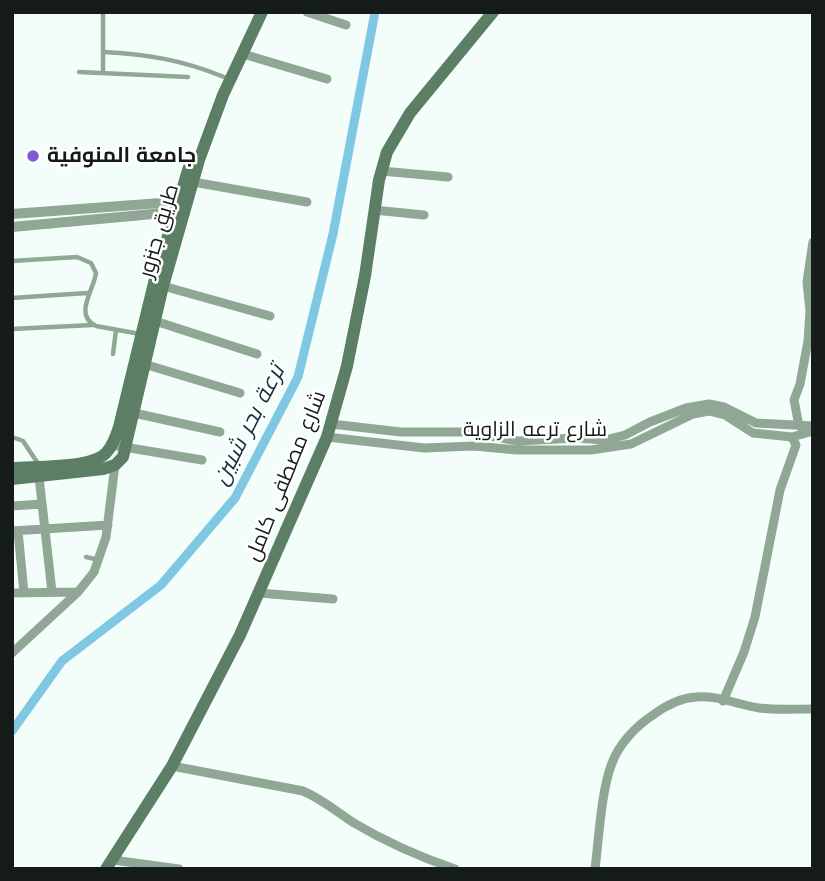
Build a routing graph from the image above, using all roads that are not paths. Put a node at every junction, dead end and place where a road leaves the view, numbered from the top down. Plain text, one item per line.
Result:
1 (103, 12) edge
2 (254, 12) edge
3 (262, 12) edge
4 (307, 12) edge
5 (493, 12) edge
6 (346, 25) dead end
7 (103, 52) junction
8 (243, 54) junction
9 (79, 72) dead end
10 (103, 73) junction
11 (188, 77) dead end
12 (224, 77) junction
13 (327, 79) dead end
14 (381, 171) junction
15 (448, 177) dead end
16 (193, 182) junction
17 (181, 193) junction
18 (307, 201) dead end
19 (374, 210) junction
20 (17, 213) edge
21 (424, 215) dead end
22 (174, 218) junction
23 (18, 226) edge
24 (813, 242) edge
25 (12, 261) edge
26 (163, 286) junction
27 (88, 293) junction
28 (12, 298) edge
29 (270, 316) dead end
30 (155, 321) junction
31 (93, 325) junction
32 (12, 329) edge
33 (116, 330) junction
34 (141, 334) junction
35 (113, 354) dead end
36 (257, 354) dead end
37 (144, 364) junction
38 (240, 393) dead end
39 (134, 413) junction
40 (799, 426) junction
41 (813, 426) edge
42 (329, 430) junction
43 (813, 431) edge
44 (220, 432) dead end
45 (12, 437) edge
46 (792, 438) junction
47 (110, 448) junction
48 (127, 448) junction
49 (202, 460) dead end
50 (116, 465) junction
51 (12, 468) edge
52 (39, 471) junction
53 (12, 479) edge
54 (42, 505) junction
55 (12, 506) edge
56 (108, 525) junction
57 (44, 529) junction
58 (15, 531) edge
59 (86, 557) dead end
60 (17, 560) edge
61 (99, 561) junction
62 (52, 592) junction
63 (78, 592) junction
64 (12, 593) edge
65 (24, 593) junction
66 (259, 593) junction
67 (333, 598) dead end
68 (15, 647) edge
69 (723, 701) junction
70 (813, 709) edge
71 (172, 766) junction
72 (109, 864) edge
73 (179, 869) edge
74 (455, 869) edge
75 (595, 869) edge

1 - 7 lane
2 - 12 main road, طريق جنزور
3 - 8 main road, طريق جنزور
4 - 6 street
5 - 14 main road, شارع مصطفى كامل
7 - 10 lane
7 - 12 lane
8 - 13 street
8 - 16 main road, طريق جنزور
9 - 10 lane
10 - 11 lane
12 - 17 main road, طريق جنزور
14 - 15 street
14 - 19 main road, شارع مصطفى كامل
16 - 18 street
16 - 26 main road, طريق جنزور
17 - 20 street
17 - 22 main road, طريق جنزور
19 - 21 street
19 - 42 main road, شارع مصطفى كامل
20 - 23 street
22 - 23 street
22 - 34 main road, طريق جنزور
24 - 40 street
25 - 27 lane
26 - 29 street
26 - 30 main road, طريق جنزور
27 - 28 lane
27 - 31 lane
30 - 36 street
30 - 37 main road, طريق جنزور
31 - 32 lane
31 - 33 lane
33 - 34 lane
33 - 35 lane
34 - 47 main road, طريق جنزور
37 - 38 street
37 - 39 main road, طريق جنزور
39 - 44 street
39 - 48 main road, طريق جنزور
40 - 41 street, شارع ترعه الزاوية
40 - 42 street, شارع ترعه الزاوية
42 - 46 street, شارع ترعه الزاوية
42 - 66 main road, شارع مصطفى كامل
43 - 46 street, شارع ترعه الزاوية
45 - 52 lane
46 - 69 street
47 - 48 street
47 - 52 main road
48 - 49 street
48 - 50 main road, طريق جنزور
50 - 52 main road
50 - 56 street
51 - 52 main road
52 - 53 main road
52 - 54 street
54 - 55 street
54 - 57 street
56 - 57 street
56 - 61 street
57 - 58 street
57 - 62 street
58 - 60 street
59 - 61 lane
60 - 65 street
61 - 63 street
62 - 63 street
62 - 65 street
63 - 68 street
64 - 65 street
66 - 67 street
66 - 71 main road, شارع مصطفى كامل
69 - 70 street
69 - 75 street
71 - 72 main road, شارع مصطفى كامل
71 - 74 street
72 - 73 street

